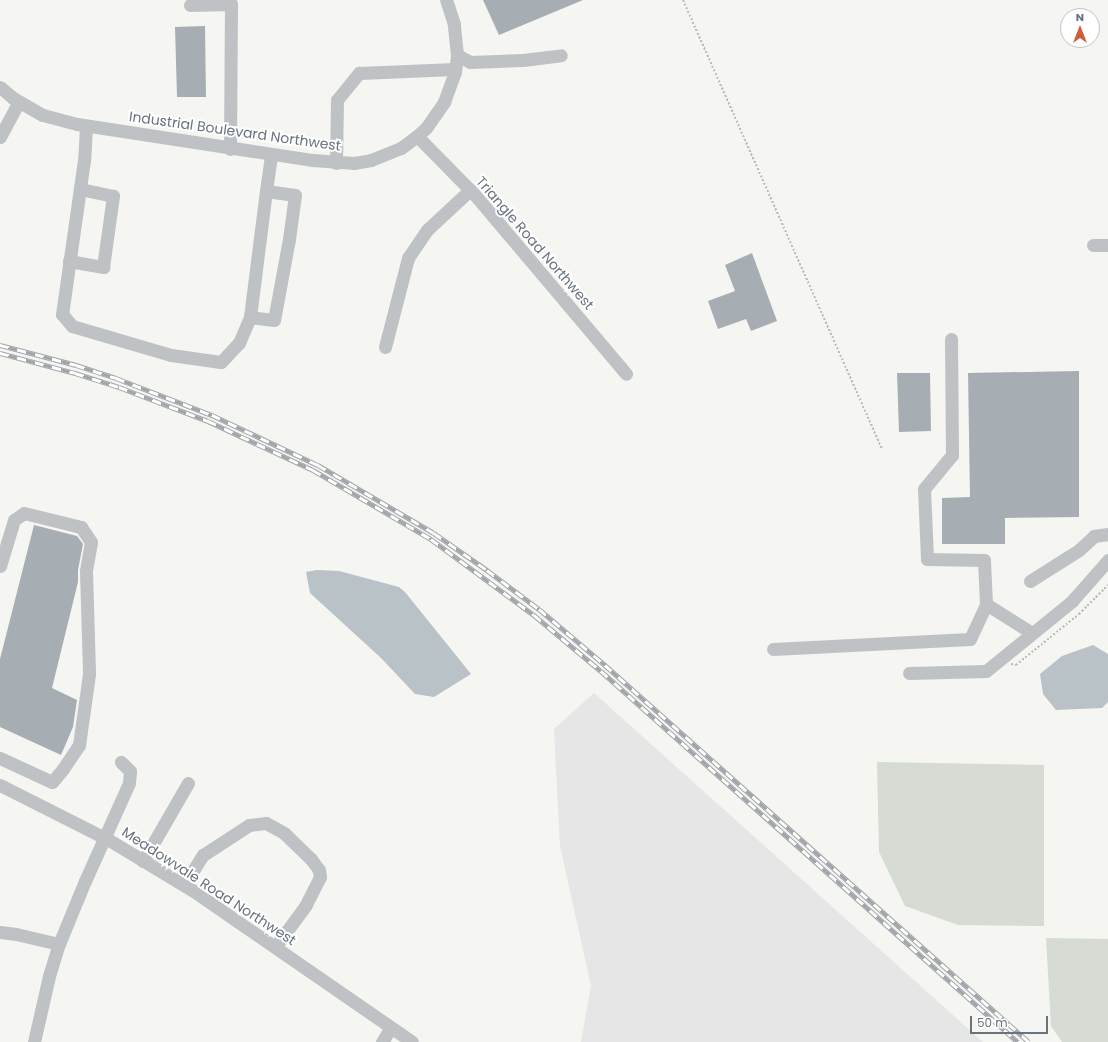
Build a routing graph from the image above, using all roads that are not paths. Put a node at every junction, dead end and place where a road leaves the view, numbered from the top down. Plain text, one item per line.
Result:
1 (446, 0) edge
2 (190, 5) dead end
3 (457, 56) junction
4 (561, 56) dead end
5 (455, 69) junction
6 (0, 87) edge
7 (19, 102) junction
8 (86, 126) junction
9 (417, 136) junction
10 (0, 137) edge
11 (230, 149) junction
12 (271, 155) junction
13 (336, 163) junction
14 (80, 189) junction
15 (470, 190) junction
16 (266, 191) junction
17 (1093, 245) dead end
18 (1108, 245) edge
19 (69, 261) junction
20 (250, 317) junction
21 (951, 339) dead end
22 (385, 347) dead end
23 (626, 374) dead end
24 (1108, 534) edge
25 (1108, 560) edge
26 (0, 566) edge
27 (1030, 581) dead end
28 (986, 604) junction
29 (1032, 633) junction
30 (773, 649) dead end
31 (909, 673) dead end
32 (0, 758) edge
33 (121, 762) dead end
34 (188, 783) dead end
35 (0, 785) edge
36 (105, 838) junction
37 (143, 861) junction
38 (184, 885) junction
39 (0, 932) edge
40 (59, 944) junction
41 (276, 947) junction
42 (391, 1027) junction
43 (34, 1042) edge
44 (382, 1042) edge
45 (412, 1042) edge

1 - 3 street, Industrial Boulevard Northwest
2 - 11 street
3 - 4 street
3 - 5 street, Industrial Boulevard Northwest
5 - 9 street, Industrial Boulevard Northwest
5 - 13 street
6 - 7 street, Industrial Boulevard Northwest
7 - 8 street, Industrial Boulevard Northwest
7 - 10 street
8 - 11 street, Industrial Boulevard Northwest
8 - 14 street
9 - 13 street, Industrial Boulevard Northwest
9 - 15 street, Triangle Road Northwest
11 - 12 street, Industrial Boulevard Northwest
12 - 13 street, Industrial Boulevard Northwest
12 - 16 street
14 - 19 street
14 - 19 street
15 - 22 street
15 - 23 street, Triangle Road Northwest
16 - 20 street
16 - 20 street
17 - 18 street
19 - 20 street
21 - 28 street
24 - 27 street
25 - 29 street
26 - 32 street
28 - 29 street
28 - 30 street
29 - 31 street
33 - 36 street
34 - 37 street
35 - 36 street, Meadowvale Road Northwest
36 - 37 street, Meadowvale Road Northwest
36 - 40 street
37 - 38 street, Meadowvale Road Northwest
38 - 41 street, Meadowvale Road Northwest
38 - 41 street
39 - 40 street
40 - 43 street
41 - 42 street, Meadowvale Road Northwest
42 - 44 street
42 - 45 street, Meadowvale Road Northwest

